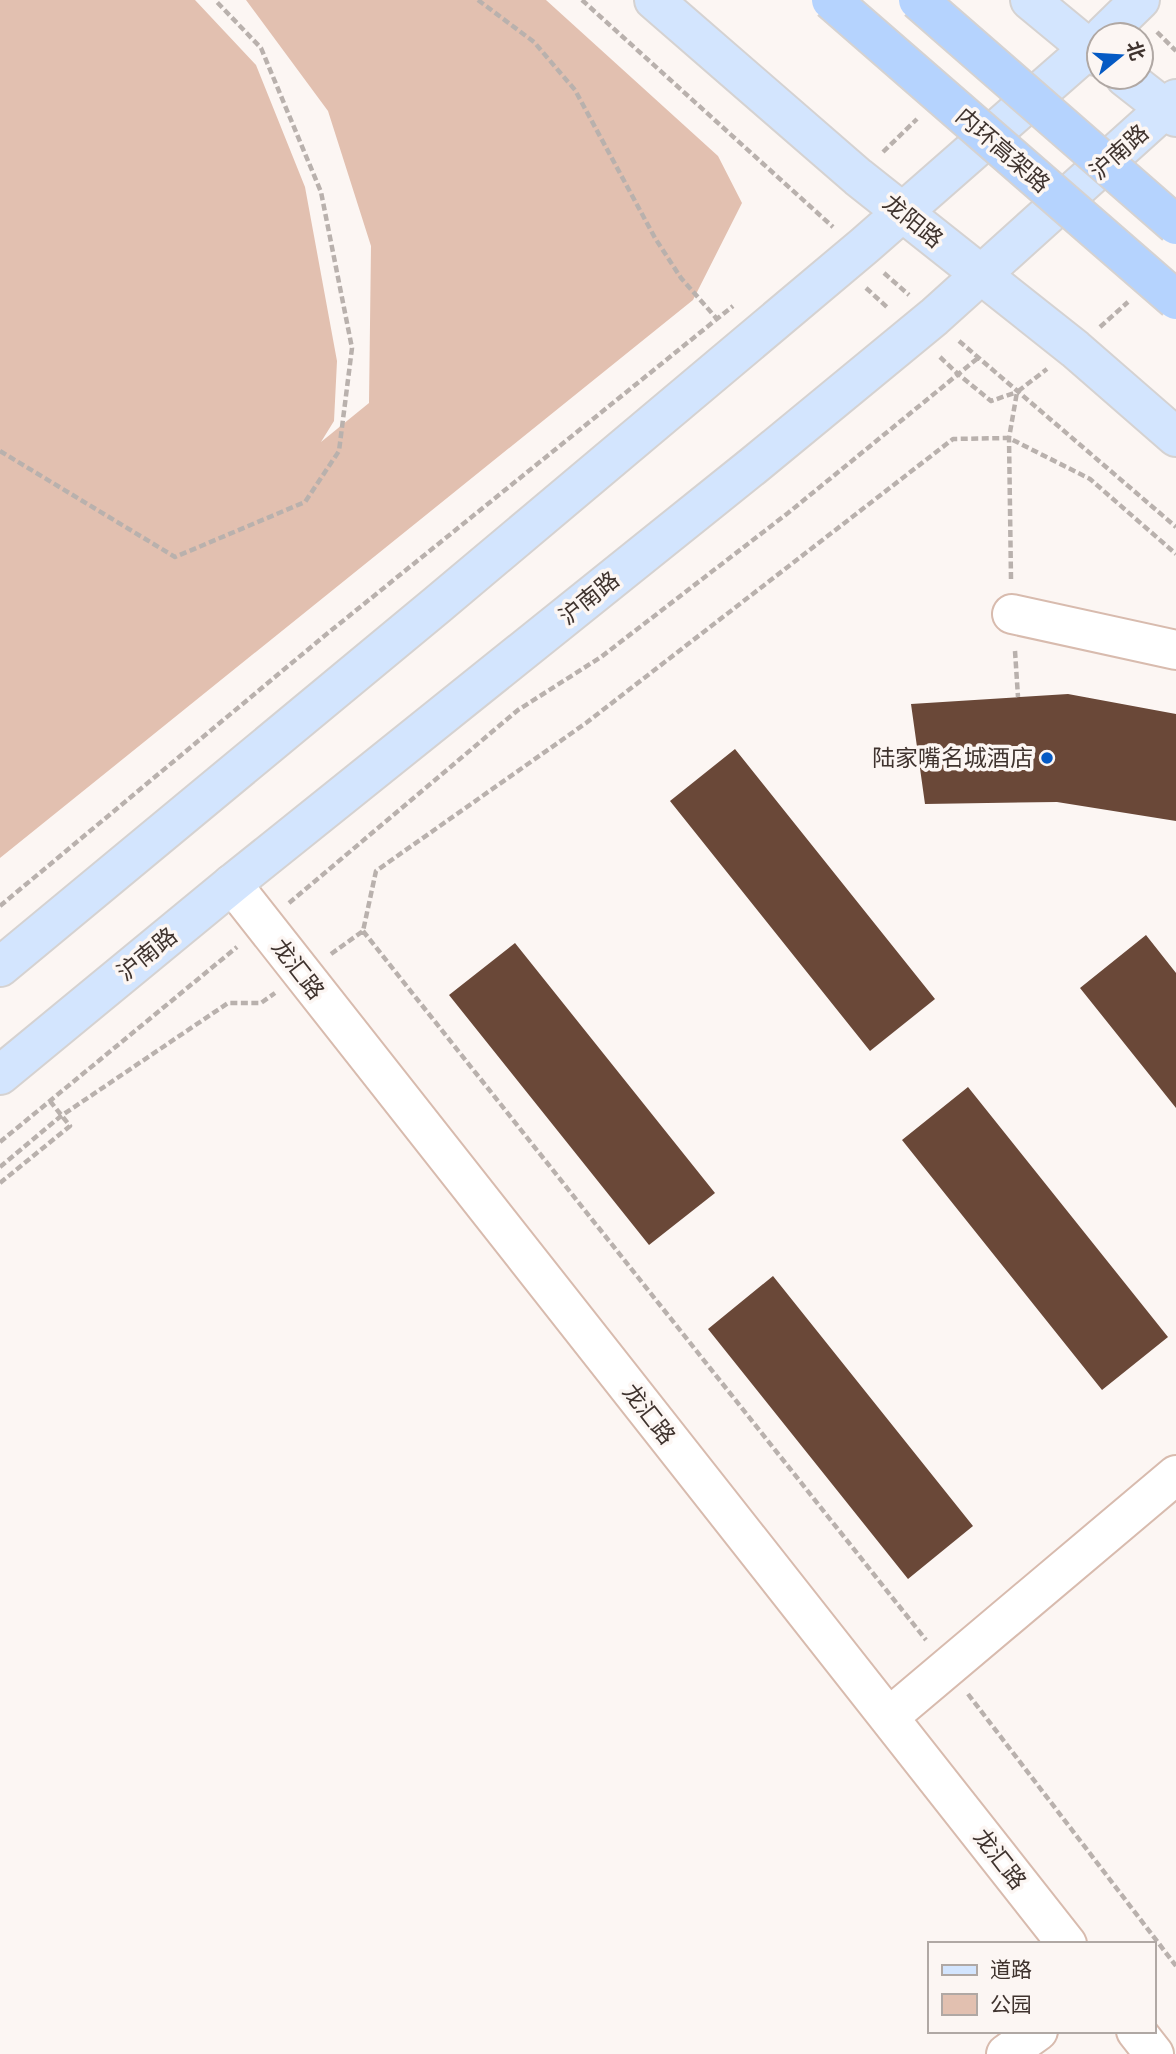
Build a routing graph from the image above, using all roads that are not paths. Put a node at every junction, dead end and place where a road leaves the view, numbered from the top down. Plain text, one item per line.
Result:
1 (654, 0) edge
2 (831, 0) edge
3 (918, 0) edge
4 (1030, 0) edge
5 (1140, 0) edge
6 (1120, 21) edge
7 (1085, 36) edge
8 (1085, 56) edge
9 (1147, 91) edge
10 (1173, 108) edge
11 (902, 214) junction
12 (1176, 225) edge
13 (980, 275) junction
14 (1176, 300) edge
15 (1176, 438) edge
16 (1012, 614) road end
17 (1176, 650) edge
18 (232, 884) junction
19 (0, 967) edge
20 (0, 1074) edge
21 (1176, 1475) edge
22 (889, 1717) junction
23 (1065, 1942) edge
24 (1035, 2033) edge
25 (1138, 2033) edge
26 (1006, 2054) edge
27 (1154, 2054) edge

1 - 11 main road, 龙阳路
2 - 14 highway, 内环高架路, bridge
3 - 12 highway, bridge
4 - 7 main road
5 - 6 main road
8 - 11 main road
9 - 10 main road
10 - 13 main road, 沪南路
11 - 13 main road, 龙阳路
11 - 19 main road
13 - 15 main road, 龙阳路
13 - 18 main road, 沪南路
16 - 17 street
18 - 20 main road, 沪南路
18 - 22 street, 龙汇路
21 - 22 street
22 - 23 street, 龙汇路
24 - 26 street
25 - 27 street

